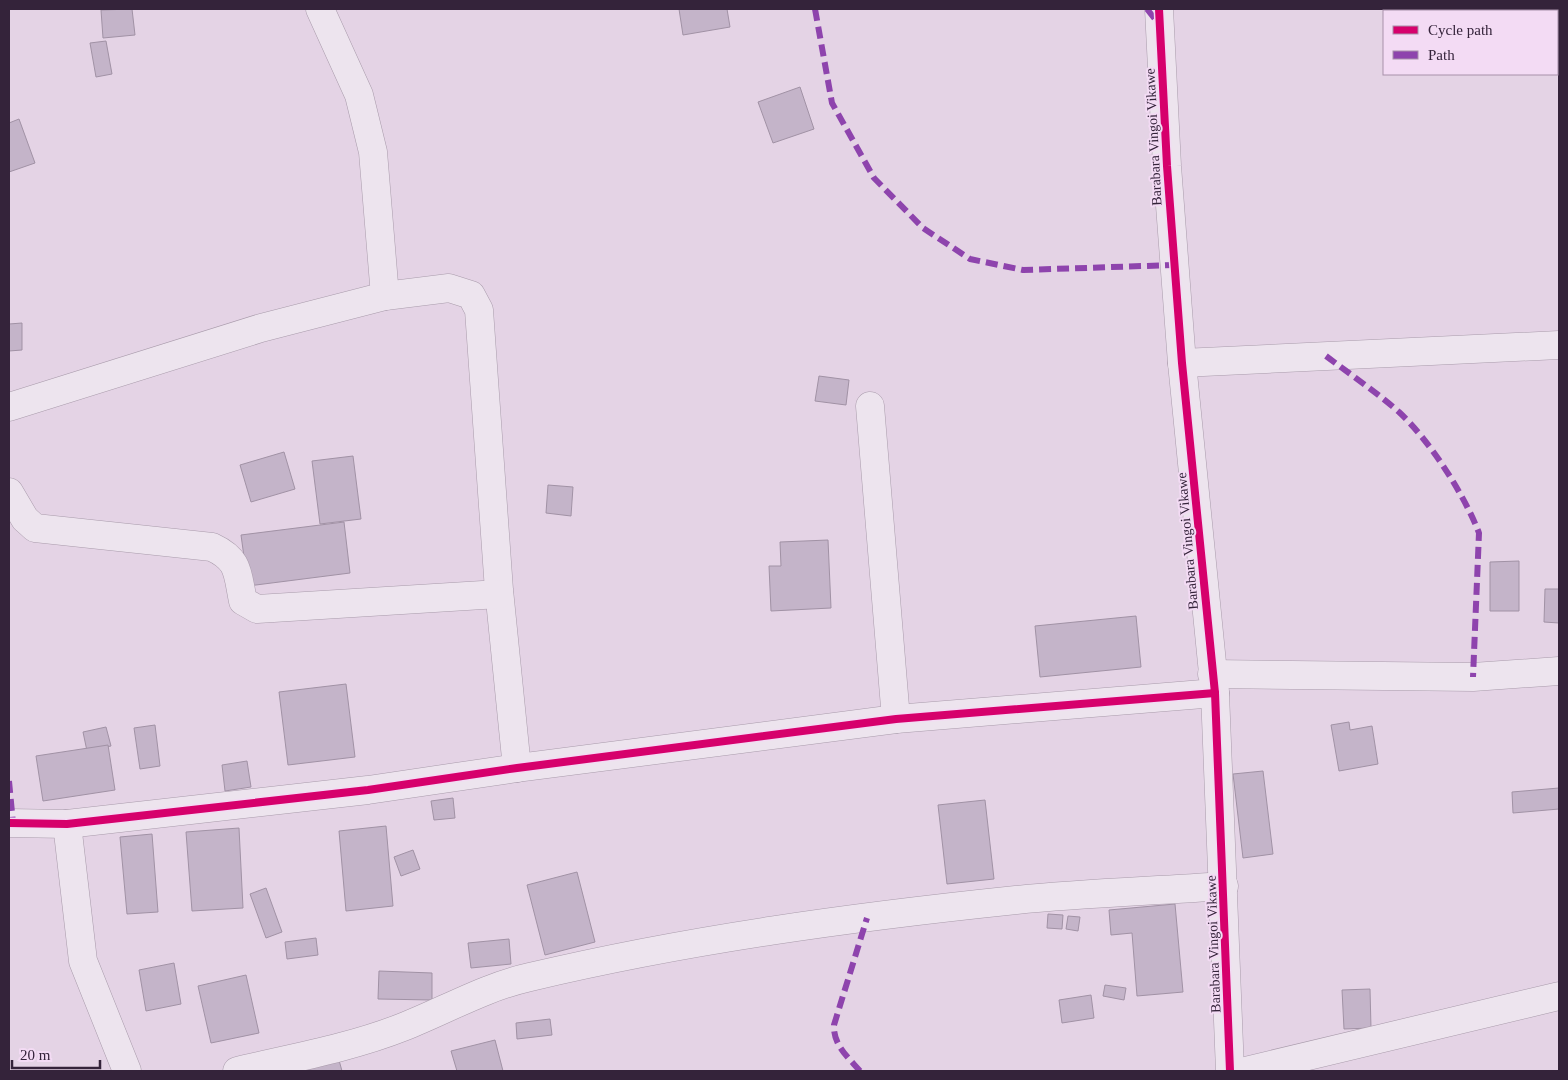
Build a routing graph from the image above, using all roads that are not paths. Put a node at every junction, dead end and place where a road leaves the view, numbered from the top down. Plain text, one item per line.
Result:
1 (320, 9) edge
2 (1159, 9) edge
3 (385, 296) junction
4 (1559, 345) edge
5 (1182, 363) junction
6 (9, 406) edge
7 (870, 406) dead end
8 (9, 492) edge
9 (499, 594) junction
10 (1559, 671) edge
11 (1214, 684) junction
12 (896, 719) junction
13 (517, 768) junction
14 (9, 823) edge
15 (67, 824) junction
16 (1224, 886) junction
17 (1559, 996) edge
18 (127, 1071) edge
19 (236, 1071) edge
20 (1230, 1071) edge
21 (1245, 1071) edge

1 - 3 street
2 - 5 street, Barabara Vingoi Vikawe
3 - 6 street
3 - 9 street
4 - 5 street
5 - 11 street, Barabara Vingoi Vikawe
7 - 12 street
8 - 9 street
9 - 13 street
10 - 11 street
11 - 12 street
11 - 16 street, Barabara Vingoi Vikawe
12 - 13 street
13 - 15 street
14 - 15 street
15 - 18 street
16 - 19 street
16 - 20 street, Barabara Vingoi Vikawe
17 - 21 street

